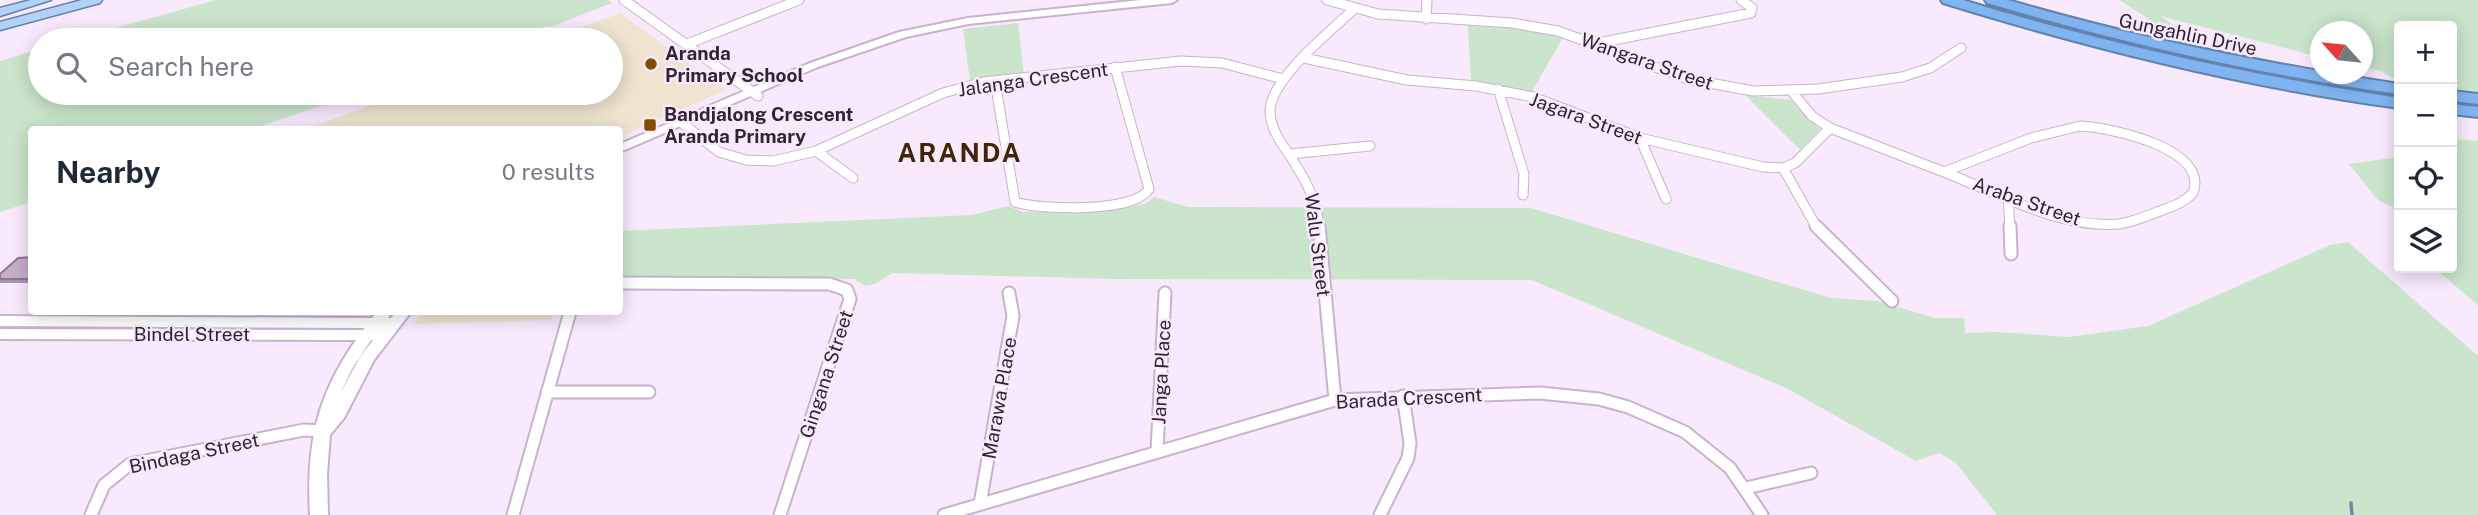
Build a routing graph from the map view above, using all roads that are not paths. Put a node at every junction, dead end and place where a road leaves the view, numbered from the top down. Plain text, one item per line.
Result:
1 (45, 0) edge
2 (96, 0) edge
3 (624, 0) edge
4 (799, 0) edge
5 (1172, 0) edge
6 (1327, 0) edge
7 (1427, 0) edge
8 (1741, 0) edge
9 (1935, 0) edge
10 (1948, 0) edge
11 (1972, 0) edge
12 (1992, 0) edge
13 (1111, 3) edge
14 (1354, 9) junction
15 (0, 12) edge
16 (1426, 19) junction
17 (0, 26) edge
18 (687, 44) junction
19 (1597, 44) junction
20 (1961, 48) dead end
21 (2121, 49) junction
22 (1304, 58) junction
23 (1115, 67) junction
24 (1283, 79) junction
25 (995, 81) junction
26 (1498, 89) junction
27 (2394, 90) edge
28 (2394, 90) edge
29 (755, 93) junction
30 (1793, 93) junction
31 (2457, 99) edge
32 (2478, 101) edge
33 (2394, 102) edge
34 (2457, 110) edge
35 (2478, 112) edge
36 (684, 124) junction
37 (1830, 128) junction
38 (1640, 138) junction
39 (1370, 146) dead end
40 (623, 147) edge
41 (816, 151) junction
42 (1289, 153) junction
43 (623, 155) edge
44 (1783, 168) junction
45 (1944, 172) junction
46 (853, 178) dead end
47 (1523, 195) dead end
48 (2008, 196) junction
49 (1666, 199) dead end
50 (2011, 254) dead end
51 (623, 284) edge
52 (1009, 293) dead end
53 (1165, 293) dead end
54 (1892, 301) dead end
55 (569, 315) edge
56 (0, 321) edge
57 (87, 322) junction
58 (385, 323) edge
59 (241, 328) junction
60 (0, 334) edge
61 (74, 334) junction
62 (547, 392) junction
63 (649, 392) dead end
64 (1403, 396) junction
65 (1335, 400) junction
66 (324, 431) junction
67 (1157, 451) junction
68 (1811, 473) dead end
69 (1746, 488) junction
70 (980, 504) junction
71 (91, 515) edge
72 (319, 515) edge
73 (513, 515) edge
74 (780, 515) edge
75 (944, 515) edge
76 (1380, 515) edge
77 (1762, 515) edge

1 - 15 main road
2 - 17 main road
3 - 18 street
4 - 18 street
5 - 13 street
6 - 14 street, Wangara Street
7 - 16 street
8 - 19 street
9 - 21 highway
10 - 21 highway, Gungahlin Drive
11 - 27 highway, Gungahlin Drive
12 - 28 highway
13 - 29 street
14 - 16 street, Wangara Street
14 - 22 street, Walu Street
16 - 19 street, Wangara Street
18 - 29 street
19 - 30 street, Wangara Street
20 - 30 street, Wangara Street
21 - 33 highway
22 - 24 street, Walu Street
22 - 26 street, Jagara Street
23 - 24 street, Jalanga Crescent
23 - 25 street, Jalanga Crescent
23 - 25 street
24 - 42 street, Walu Street
25 - 41 street, Jalanga Crescent
26 - 38 street, Jagara Street
26 - 47 street
29 - 36 street
30 - 37 street, Araba Street
31 - 32 highway
34 - 35 highway
36 - 40 street
36 - 41 street, Jalanga Crescent
36 - 43 street
37 - 44 street
37 - 45 street, Araba Street
38 - 44 street, Jagara Street
38 - 49 street
39 - 42 street
41 - 46 street
42 - 65 street, Walu Street
44 - 54 street
45 - 48 street, Araba Street
45 - 48 street, Araba Street
48 - 50 street
51 - 74 street, Gingana Street
52 - 70 street, Marawa Place
53 - 67 street, Janga Place
55 - 62 street
56 - 57 street, Bindel Street
57 - 59 street, Bindel Street
57 - 61 street
58 - 59 street, Bindel Street
58 - 66 street
59 - 61 street, Bindel Street
60 - 61 street, Bindel Street
62 - 63 street
62 - 73 street
64 - 65 street, Barada Crescent
64 - 69 street, Barada Crescent
64 - 76 street
65 - 67 street, Barada Crescent
66 - 71 street, Bindaga Street
66 - 72 street
67 - 70 street, Barada Crescent
68 - 69 street
69 - 77 street, Barada Crescent
70 - 75 street, Barada Crescent

